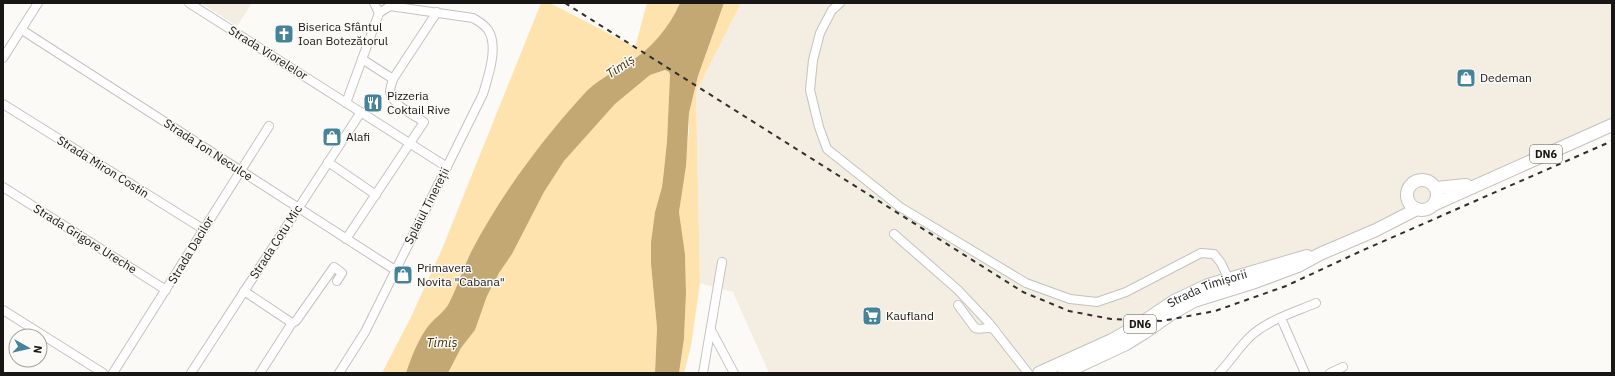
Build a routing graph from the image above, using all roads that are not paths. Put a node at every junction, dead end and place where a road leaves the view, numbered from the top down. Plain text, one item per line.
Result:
1 (38, 3) edge
2 (189, 3) edge
3 (374, 3) edge
4 (840, 3) edge
5 (379, 12) junction
6 (437, 12) junction
7 (22, 30) junction
8 (3, 58) edge
9 (362, 58) junction
10 (393, 79) junction
11 (346, 103) junction
12 (3, 104) edge
13 (361, 112) junction
14 (1612, 125) edge
15 (269, 126) dead end
16 (410, 143) junction
17 (328, 162) junction
18 (447, 167) junction
19 (240, 170) junction
20 (1479, 183) junction
21 (3, 187) edge
22 (1436, 188) junction
23 (376, 195) junction
24 (1407, 196) junction
25 (1435, 204) junction
26 (298, 208) junction
27 (1417, 209) junction
28 (1392, 222) junction
29 (203, 229) junction
30 (894, 234) dead end
31 (346, 239) junction
32 (722, 262) dead end
33 (395, 270) junction
34 (337, 281) dead end
35 (1230, 284) junction
36 (166, 290) junction
37 (244, 291) junction
38 (1316, 303) dead end
39 (958, 305) dead end
40 (3, 310) edge
41 (1281, 318) junction
42 (292, 323) junction
43 (711, 330) junction
44 (995, 330) junction
45 (719, 345) junction
46 (707, 354) junction
47 (1344, 367) dead end
48 (1047, 371) edge
49 (103, 373) edge
50 (112, 373) edge
51 (191, 373) edge
52 (260, 373) edge
53 (339, 373) edge
54 (703, 373) edge
55 (734, 373) edge
56 (1028, 373) edge
57 (1064, 373) edge
58 (1219, 373) edge
59 (1305, 373) edge
60 (1330, 373) edge

1 - 7 street
2 - 11 street, Strada Viorelelor
3 - 5 street
4 - 35 street
5 - 6 street
5 - 9 street
6 - 10 street
6 - 18 street, Splaiul Tinereții
7 - 8 street
7 - 19 street, Strada Ion Neculce
9 - 10 street
9 - 11 street
10 - 16 street
11 - 13 street, Strada Viorelelor
12 - 29 street, Strada Miron Costin
13 - 16 street, Strada Viorelelor
13 - 17 street, Strada Cotu Mic
14 - 20 main road, DN6
15 - 19 street, Strada Dacilor
16 - 18 street, Strada Viorelelor
16 - 23 street
17 - 23 street
17 - 26 street, Strada Cotu Mic
18 - 33 street, Splaiul Tinereții
19 - 26 street, Strada Ion Neculce
19 - 29 street, Strada Dacilor
20 - 22 main road, DN6
20 - 25 main road, DN6
21 - 36 street, Strada Grigore Ureche
22 - 24 main road
22 - 25 main road
23 - 31 street
24 - 27 main road
24 - 28 main road
25 - 27 main road
26 - 31 street, Strada Ion Neculce
26 - 37 street, Strada Cotu Mic
27 - 28 main road, Strada Timișorii / DN6
28 - 35 main road, Strada Timișorii / DN6
29 - 36 street, Strada Dacilor
30 - 44 street
31 - 33 street, Strada Ion Neculce
32 - 43 street
33 - 53 street, Splaiul Tinereții
34 - 42 street
35 - 48 main road, Strada Timișorii / DN6
35 - 57 main road, Strada Timișorii / DN6
36 - 50 street, Strada Dacilor
37 - 42 street
37 - 51 street, Strada Cotu Mic
38 - 41 street
39 - 44 street
40 - 49 street
41 - 58 street
41 - 59 street
42 - 52 street
43 - 45 street
43 - 46 street
44 - 56 street
45 - 46 street
45 - 55 street
46 - 54 street
47 - 60 street

